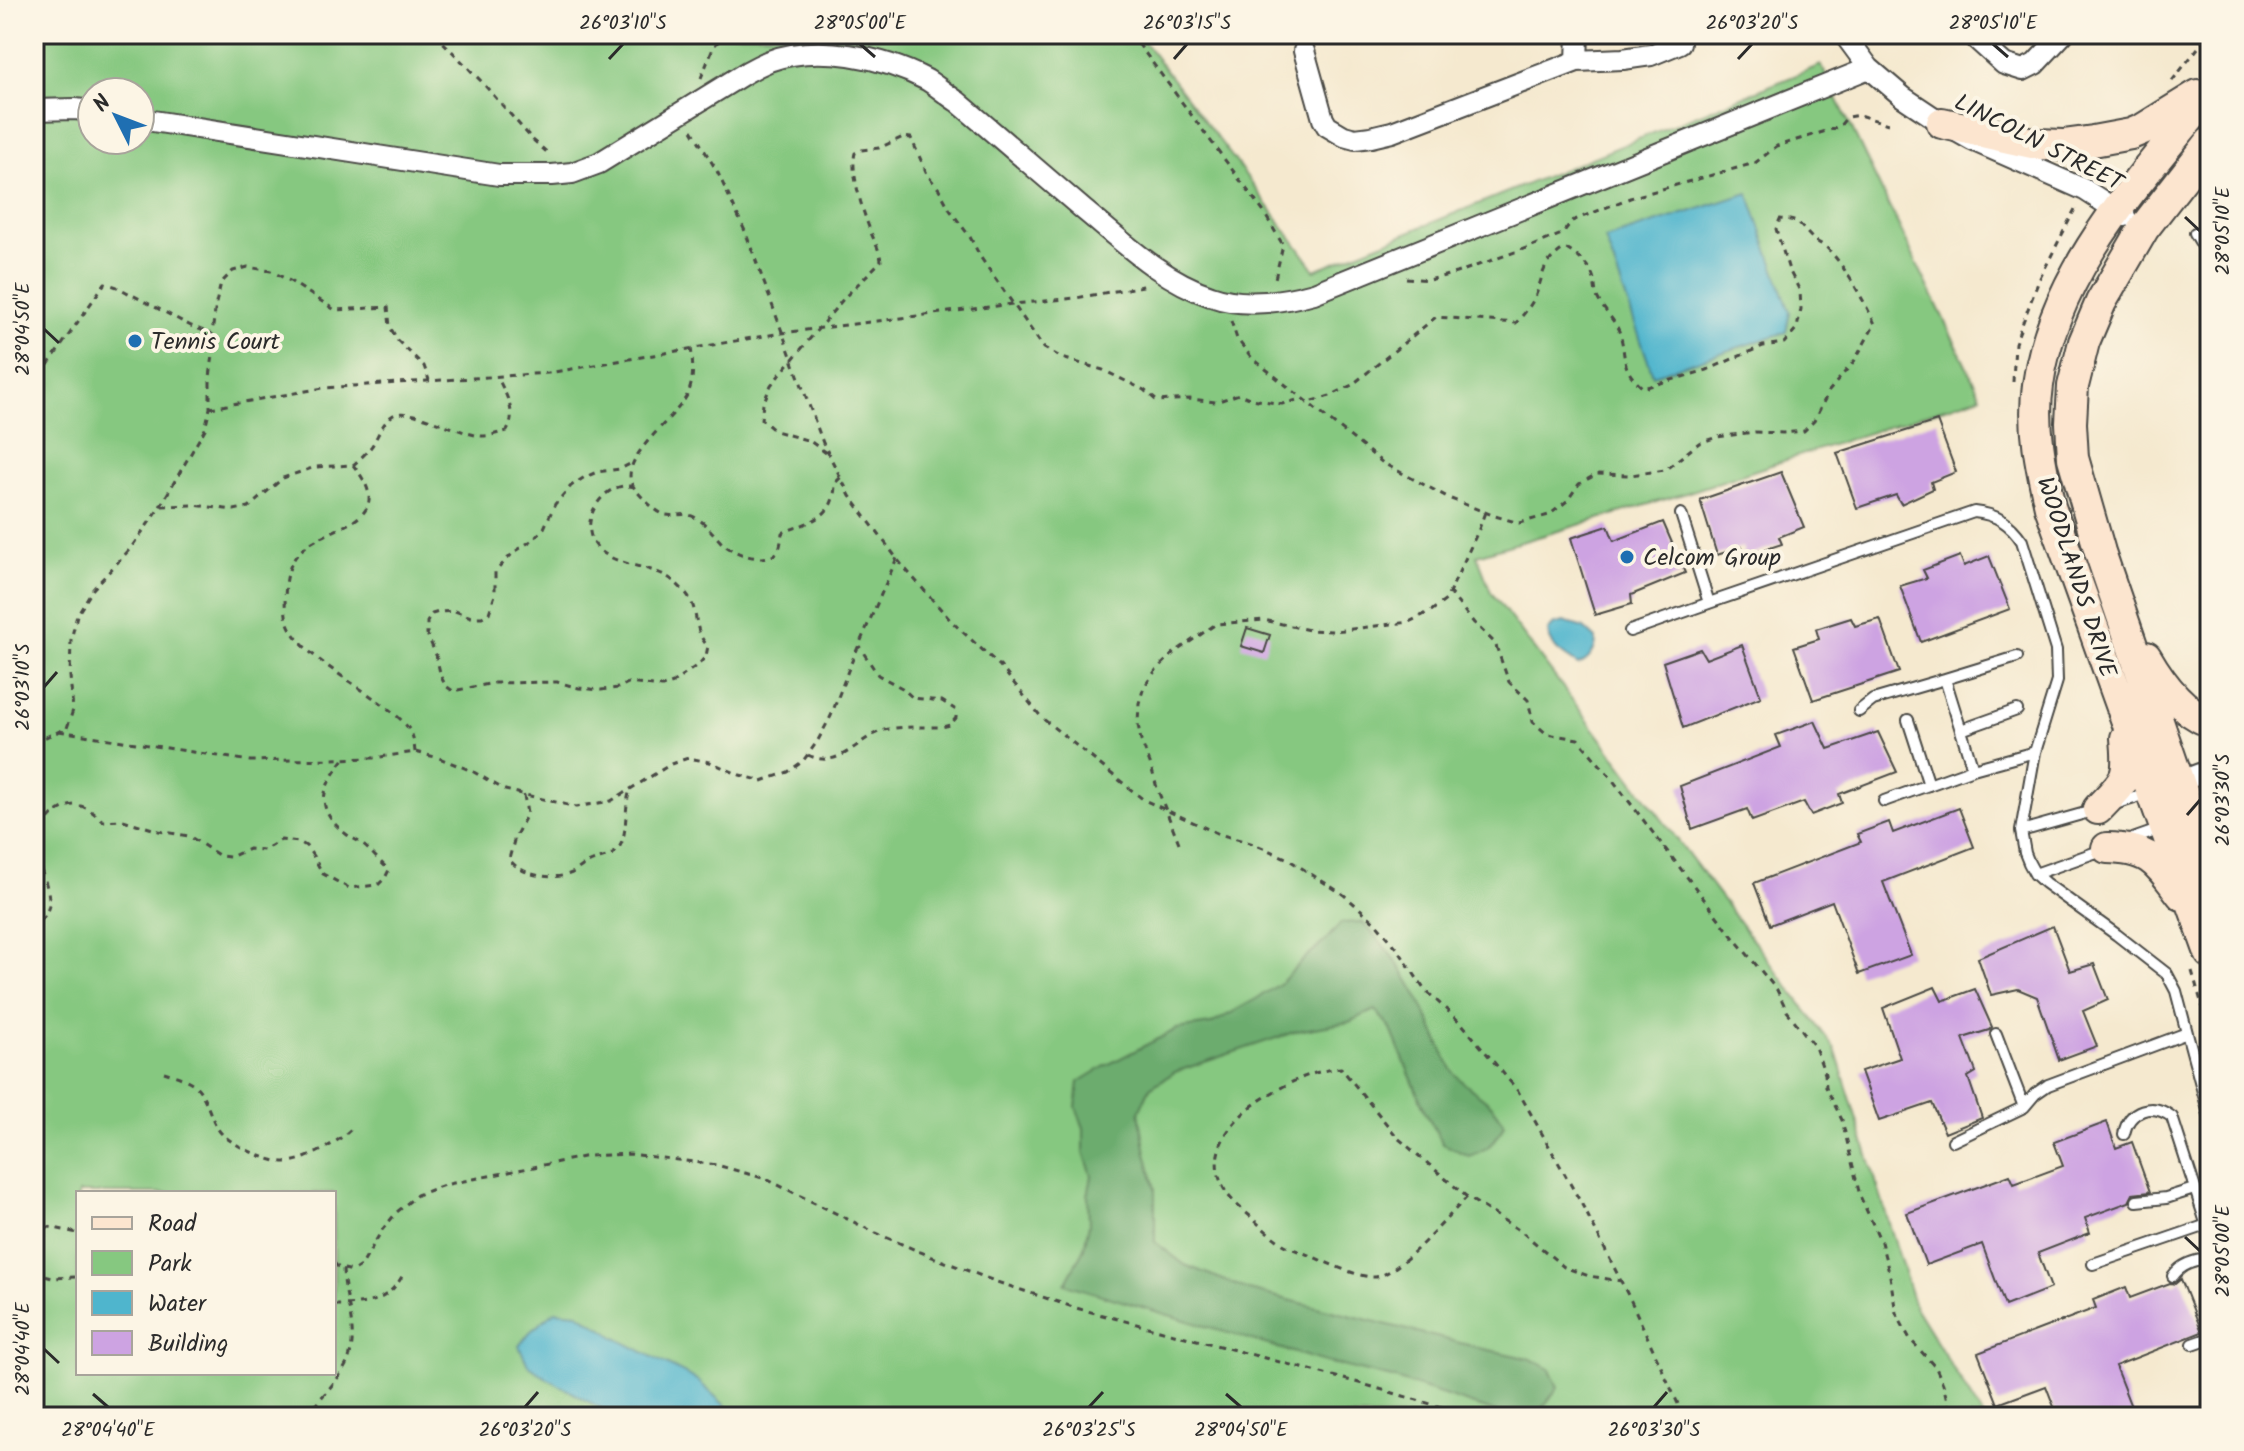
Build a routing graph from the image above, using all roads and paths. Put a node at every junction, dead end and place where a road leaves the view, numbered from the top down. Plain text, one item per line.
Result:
1 (435, 34) edge
2 (725, 34) edge
3 (1131, 34) edge
4 (1578, 34) edge
5 (1844, 34) edge
6 (1971, 34) edge
7 (2063, 34) edge
8 (1680, 43) dead end
9 (1304, 51) dead end
10 (1577, 61) junction
11 (1869, 68) junction
12 (2210, 90) edge
13 (701, 101) junction
14 (76, 109) edge
15 (34, 110) edge
16 (681, 113) junction
17 (156, 121) edge
18 (1942, 123) junction
19 (1888, 124) dead end
20 (2210, 143) edge
21 (572, 173) junction
22 (2116, 210) junction
23 (2144, 228) junction
24 (2195, 233) dead end
25 (2210, 258) edge
26 (1404, 278) dead end
27 (1178, 282) junction
28 (1232, 302) junction
29 (1254, 302) junction
30 (1013, 304) junction
31 (819, 329) junction
32 (782, 333) junction
33 (212, 334) junction
34 (691, 348) junction
35 (792, 361) junction
36 (497, 376) junction
37 (429, 380) junction
38 (34, 385) edge
39 (1301, 399) junction
40 (1306, 403) junction
41 (210, 408) junction
42 (829, 455) junction
43 (634, 462) junction
44 (353, 465) junction
45 (841, 477) junction
46 (634, 487) junction
47 (161, 506) junction
48 (1485, 512) junction
49 (1681, 514) dead end
50 (897, 558) junction
51 (1449, 592) junction
52 (1709, 603) junction
53 (2118, 610) junction
54 (1630, 631) dead end
55 (859, 646) junction
56 (2017, 657) dead end
57 (1945, 679) junction
58 (2017, 710) dead end
59 (1859, 711) dead end
60 (1908, 720) dead end
61 (2125, 720) junction
62 (2210, 722) edge
63 (1961, 730) junction
64 (59, 731) junction
65 (34, 742) edge
66 (415, 752) junction
67 (2035, 752) junction
68 (808, 755) junction
69 (344, 759) junction
70 (1973, 769) junction
71 (2210, 770) edge
72 (1929, 785) junction
73 (2166, 787) junction
74 (630, 790) junction
75 (524, 795) junction
76 (1884, 801) dead end
77 (2098, 809) junction
78 (1167, 810) junction
79 (2189, 819) edge
80 (2021, 831) junction
81 (1179, 843) dead end
82 (2107, 848) junction
83 (2210, 873) edge
84 (2035, 874) junction
85 (2198, 916) junction
86 (34, 930) edge
87 (2210, 953) edge
88 (2187, 1033) junction
89 (1996, 1034) dead end
90 (164, 1072) dead end
91 (2024, 1107) junction
92 (2210, 1118) edge
93 (354, 1126) dead end
94 (2124, 1134) dead end
95 (1953, 1141) dead end
96 (2194, 1189) junction
97 (1467, 1197) junction
98 (2137, 1201) dead end
99 (34, 1224) edge
100 (2209, 1228) edge
101 (76, 1233) edge
102 (2210, 1258) edge
103 (336, 1264) edge
104 (2093, 1264) dead end
105 (343, 1269) junction
106 (34, 1273) edge
107 (404, 1273) dead end
108 (2173, 1276) dead end
109 (76, 1277) edge
110 (1621, 1281) junction
111 (336, 1305) edge
112 (348, 1305) junction
113 (2210, 1338) edge
114 (2193, 1344) dead end
115 (1682, 1416) edge
116 (308, 1417) edge
117 (1475, 1417) edge
118 (1951, 1417) edge

1 - 21 path
2 - 13 path
3 - 29 path
4 - 10 street
5 - 11 street, LINCOLN STREET
6 - 7 street
8 - 10 street
9 - 10 street
11 - 18 street, LINCOLN STREET
11 - 29 street
12 - 18 main road
12 - 22 main road, WOODLANDS DRIVE
13 - 16 street
13 - 27 street
14 - 15 street
16 - 21 street
16 - 32 path
17 - 21 street
18 - 22 street, LINCOLN STREET
19 - 26 path
20 - 23 main road, WOODLANDS DRIVE
22 - 23 street, LINCOLN STREET
22 - 61 main road, WOODLANDS DRIVE
23 - 53 main road, WOODLANDS DRIVE
24 - 25 lane
27 - 28 street
27 - 30 path
28 - 29 street
28 - 39 path
30 - 31 path
30 - 31 path
30 - 39 path
31 - 32 path
31 - 35 path
32 - 34 path
32 - 35 path
33 - 37 path
33 - 38 path
33 - 41 path
34 - 36 path
34 - 43 path
35 - 42 path
35 - 42 path
36 - 37 path
36 - 44 path
37 - 41 path
39 - 40 path
40 - 48 path
40 - 48 path
41 - 47 path
42 - 45 path
43 - 46 path
43 - 46 path
44 - 47 path
44 - 66 path
45 - 46 path
45 - 50 path
47 - 64 path
48 - 51 path
49 - 52 lane
50 - 55 path
50 - 78 path
51 - 78 path
51 - 118 path
52 - 54 lane
52 - 67 lane
53 - 62 main road
53 - 73 main road, WOODLANDS DRIVE
55 - 68 path
55 - 68 path
56 - 57 lane
57 - 59 lane
57 - 63 lane
58 - 63 lane
60 - 72 lane
61 - 73 main road, WOODLANDS DRIVE
61 - 77 main road
63 - 70 lane
64 - 65 path
64 - 69 path
66 - 69 path
66 - 75 path
67 - 70 lane
67 - 80 lane
68 - 74 path
69 - 86 path
70 - 72 lane
71 - 73 street
72 - 76 lane
73 - 77 lane
73 - 79 main road, WOODLANDS DRIVE
74 - 75 path
74 - 75 path
77 - 80 lane
78 - 81 path
78 - 110 path
79 - 82 lane
79 - 83 main road, WOODLANDS DRIVE
79 - 85 main road, WOODLANDS DRIVE
80 - 84 lane
82 - 84 lane
82 - 85 main road
84 - 88 lane
85 - 87 main road, WOODLANDS DRIVE
88 - 91 lane
88 - 92 lane
89 - 91 lane
90 - 93 path
91 - 95 lane
94 - 96 lane
96 - 98 lane
96 - 100 lane
97 - 97 path
97 - 110 path
99 - 101 path
100 - 104 lane
102 - 108 lane
103 - 105 path
105 - 112 path
105 - 117 path
106 - 109 path
107 - 112 path
110 - 115 path
111 - 112 path
112 - 116 path
113 - 114 lane

